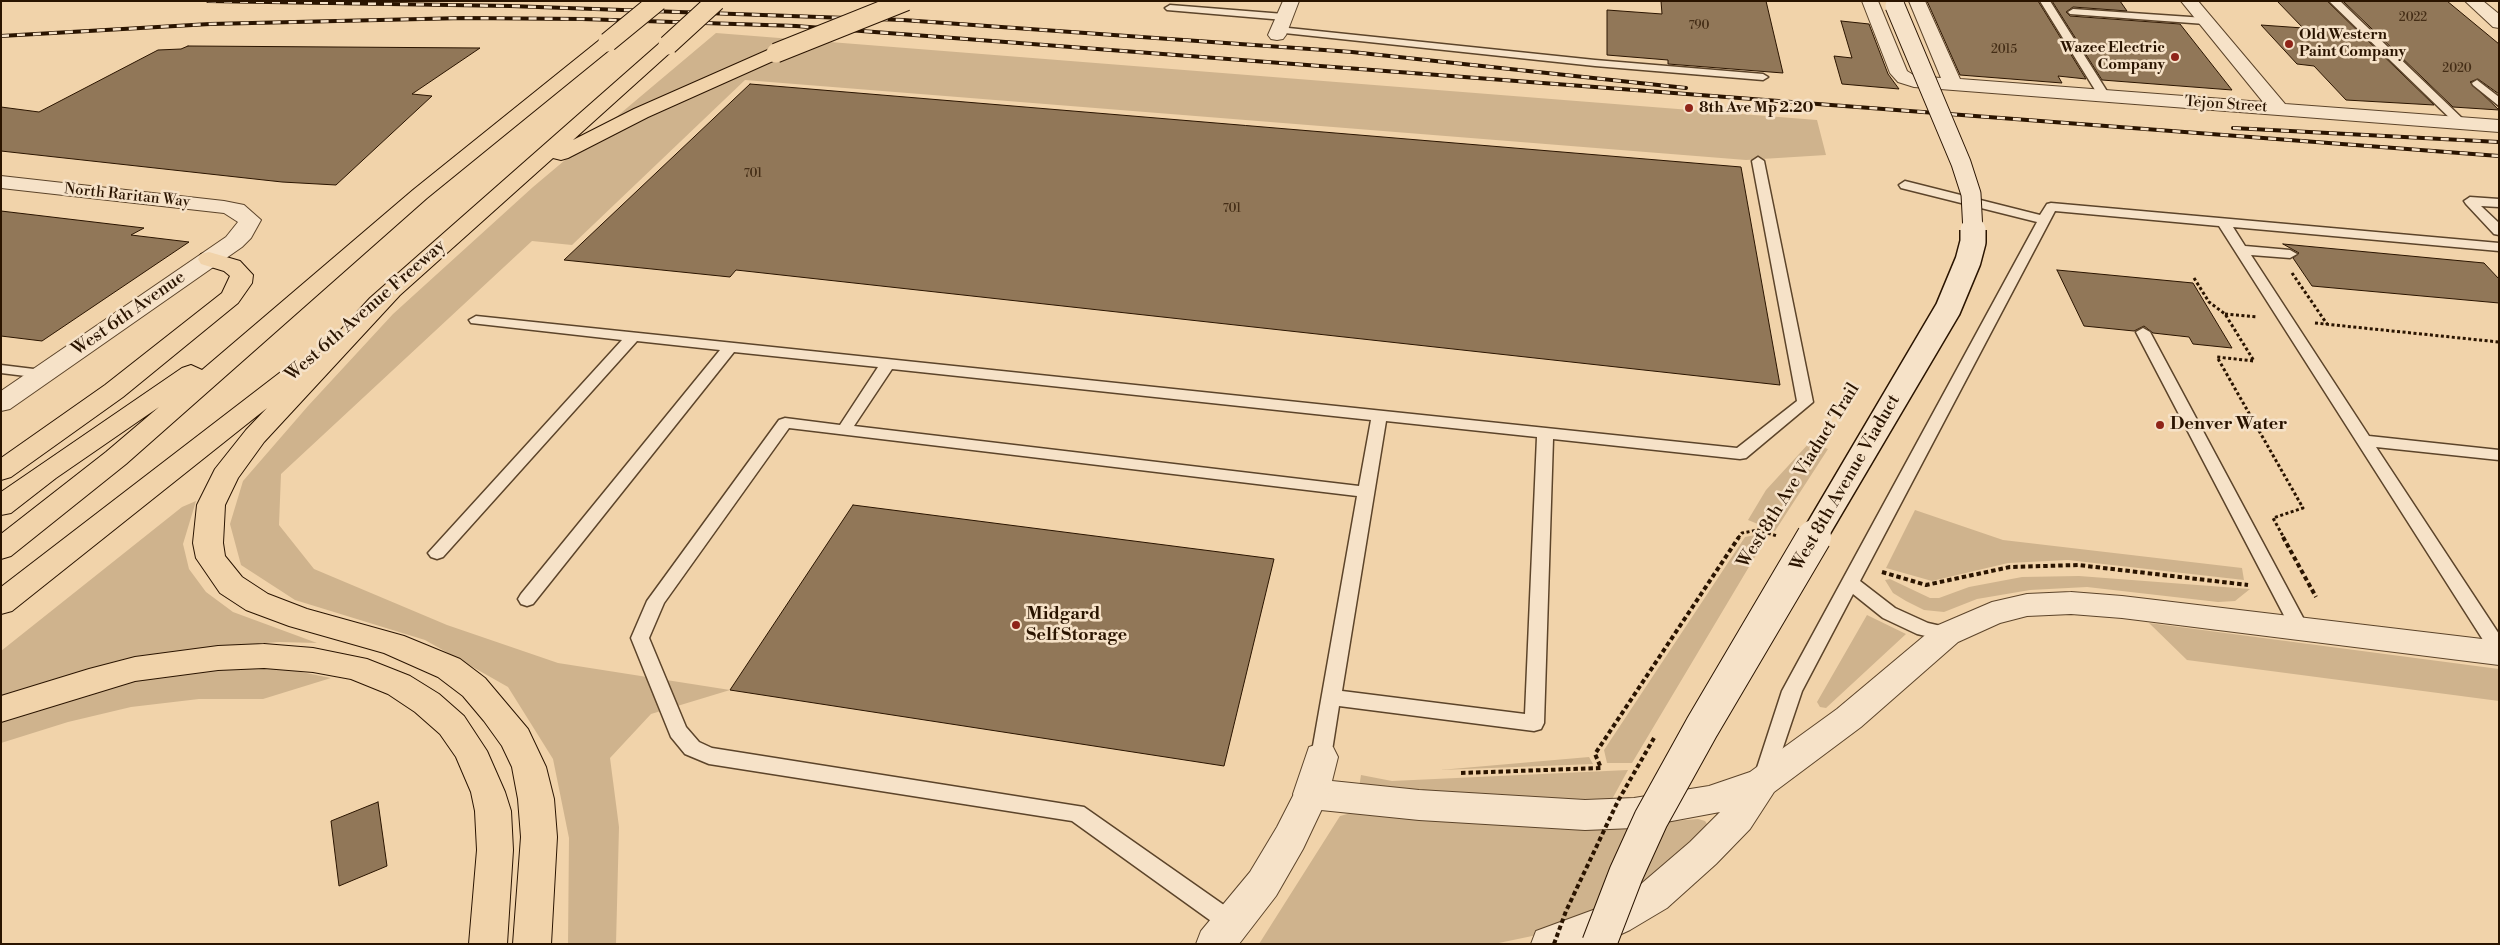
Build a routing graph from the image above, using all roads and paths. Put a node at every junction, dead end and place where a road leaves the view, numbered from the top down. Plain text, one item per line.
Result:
1 (658, 1) edge
2 (716, 1) edge
3 (871, 1) edge
4 (906, 1) edge
5 (1291, 1) edge
6 (2046, 1) edge
7 (2334, 1) edge
8 (2472, 1) edge
9 (1894, 3) edge
10 (2129, 7) dead end
11 (1170, 8) dead end
12 (2197, 11) edge
13 (2073, 12) dead end
14 (2499, 22) edge
15 (1280, 27) junction
16 (776, 53) junction
17 (1763, 77) dead end
18 (2477, 83) dead end
19 (1953, 84) junction
20 (2104, 96) junction
21 (2499, 103) edge
22 (2279, 109) junction
23 (2461, 123) junction
24 (2499, 126) edge
25 (1758, 161) dead end
26 (524, 173) junction
27 (1, 182) edge
28 (1905, 185) dead end
29 (2499, 204) edge
30 (250, 220) joint
31 (2044, 220) junction
32 (2223, 222) junction
33 (2499, 231) edge
34 (2499, 247) edge
35 (2240, 250) junction
36 (2284, 254) joint
37 (209, 259) junction
38 (2194, 278) dead end
39 (391, 292) junction
40 (304, 293) junction
41 (2225, 314) junction
42 (476, 320) dead end
43 (2286, 320) junction
44 (2327, 324) junction
45 (2143, 332) dead end
46 (633, 337) junction
47 (2499, 342) edge
48 (730, 348) junction
49 (888, 364) junction
50 (1, 369) edge
51 (42, 374) junction
52 (1, 403) edge
53 (1379, 416) junction
54 (844, 430) junction
55 (1545, 434) junction
56 (2363, 440) junction
57 (2499, 455) edge
58 (1, 471) edge
59 (1367, 492) junction
60 (1, 506) edge
61 (1758, 530) dead end
62 (1782, 530) dead end
63 (1776, 539) dead end
64 (1, 549) edge
65 (437, 553) dead end
66 (1849, 582) junction
67 (2316, 596) dead end
68 (527, 599) dead end
69 (1, 603) edge
70 (2299, 627) junction
71 (1947, 634) junction
72 (2499, 649) edge
73 (2499, 653) edge
74 (1332, 697) junction
75 (1, 709) edge
76 (1659, 730) dead end
77 (1321, 757) joint
78 (1601, 768) dead end
79 (1762, 782) junction
80 (1311, 794) junction
81 (1224, 934) edge
82 (533, 935) edge
83 (488, 944) edge
84 (1552, 944) edge
85 (1599, 944) edge

1 - 40 highway, bridge
2 - 26 highway, West 6th Avenue Freeway, bridge
3 - 16 highway, bridge
4 - 16 highway, bridge
5 - 15 street
6 - 20 lane
7 - 23 lane
8 - 14 street
9 - 19 street
9 - 19 street, Tejon Street
9 - 85 street, West 8th Avenue Viaduct, bridge
10 - 12 lane
11 - 15 lane
12 - 13 lane
12 - 22 street
15 - 17 lane
16 - 26 highway
18 - 21 lane
19 - 20 street, Tejon Street
20 - 22 street, Tejon Street
22 - 23 street, Tejon Street
23 - 24 street, Tejon Street
25 - 55 lane
26 - 39 highway, West 6th Avenue Freeway
27 - 30 street, North Raritan Way
28 - 31 lane
29 - 33 lane
30 - 37 street, West 6th Avenue
31 - 32 lane
31 - 66 lane
32 - 34 lane
32 - 35 lane
35 - 36 lane
35 - 43 lane
36 - 44 path
37 - 51 street, West 6th Avenue
37 - 58 highway
38 - 41 path
39 - 69 highway, West 6th Avenue Freeway
39 - 82 highway
40 - 60 highway
40 - 64 highway
41 - 43 path
41 - 67 path
42 - 46 lane
43 - 44 path
43 - 56 lane
44 - 47 path
45 - 70 lane
46 - 48 lane
46 - 65 lane
48 - 49 lane
48 - 68 lane
49 - 53 lane
49 - 54 lane
50 - 51 lane
51 - 52 street, West 6th Avenue
53 - 55 lane
53 - 59 lane
54 - 59 lane
54 - 81 lane
55 - 74 lane
56 - 57 lane
56 - 72 lane
59 - 74 lane
61 - 78 path
62 - 63 path, West 8th Ave Viaduct Trail
66 - 71 lane
66 - 79 lane
70 - 71 street
70 - 73 street
71 - 79 street
74 - 77 lane
75 - 83 highway
76 - 84 path, bridge
77 - 80 street
79 - 80 street
79 - 84 street
80 - 81 street

